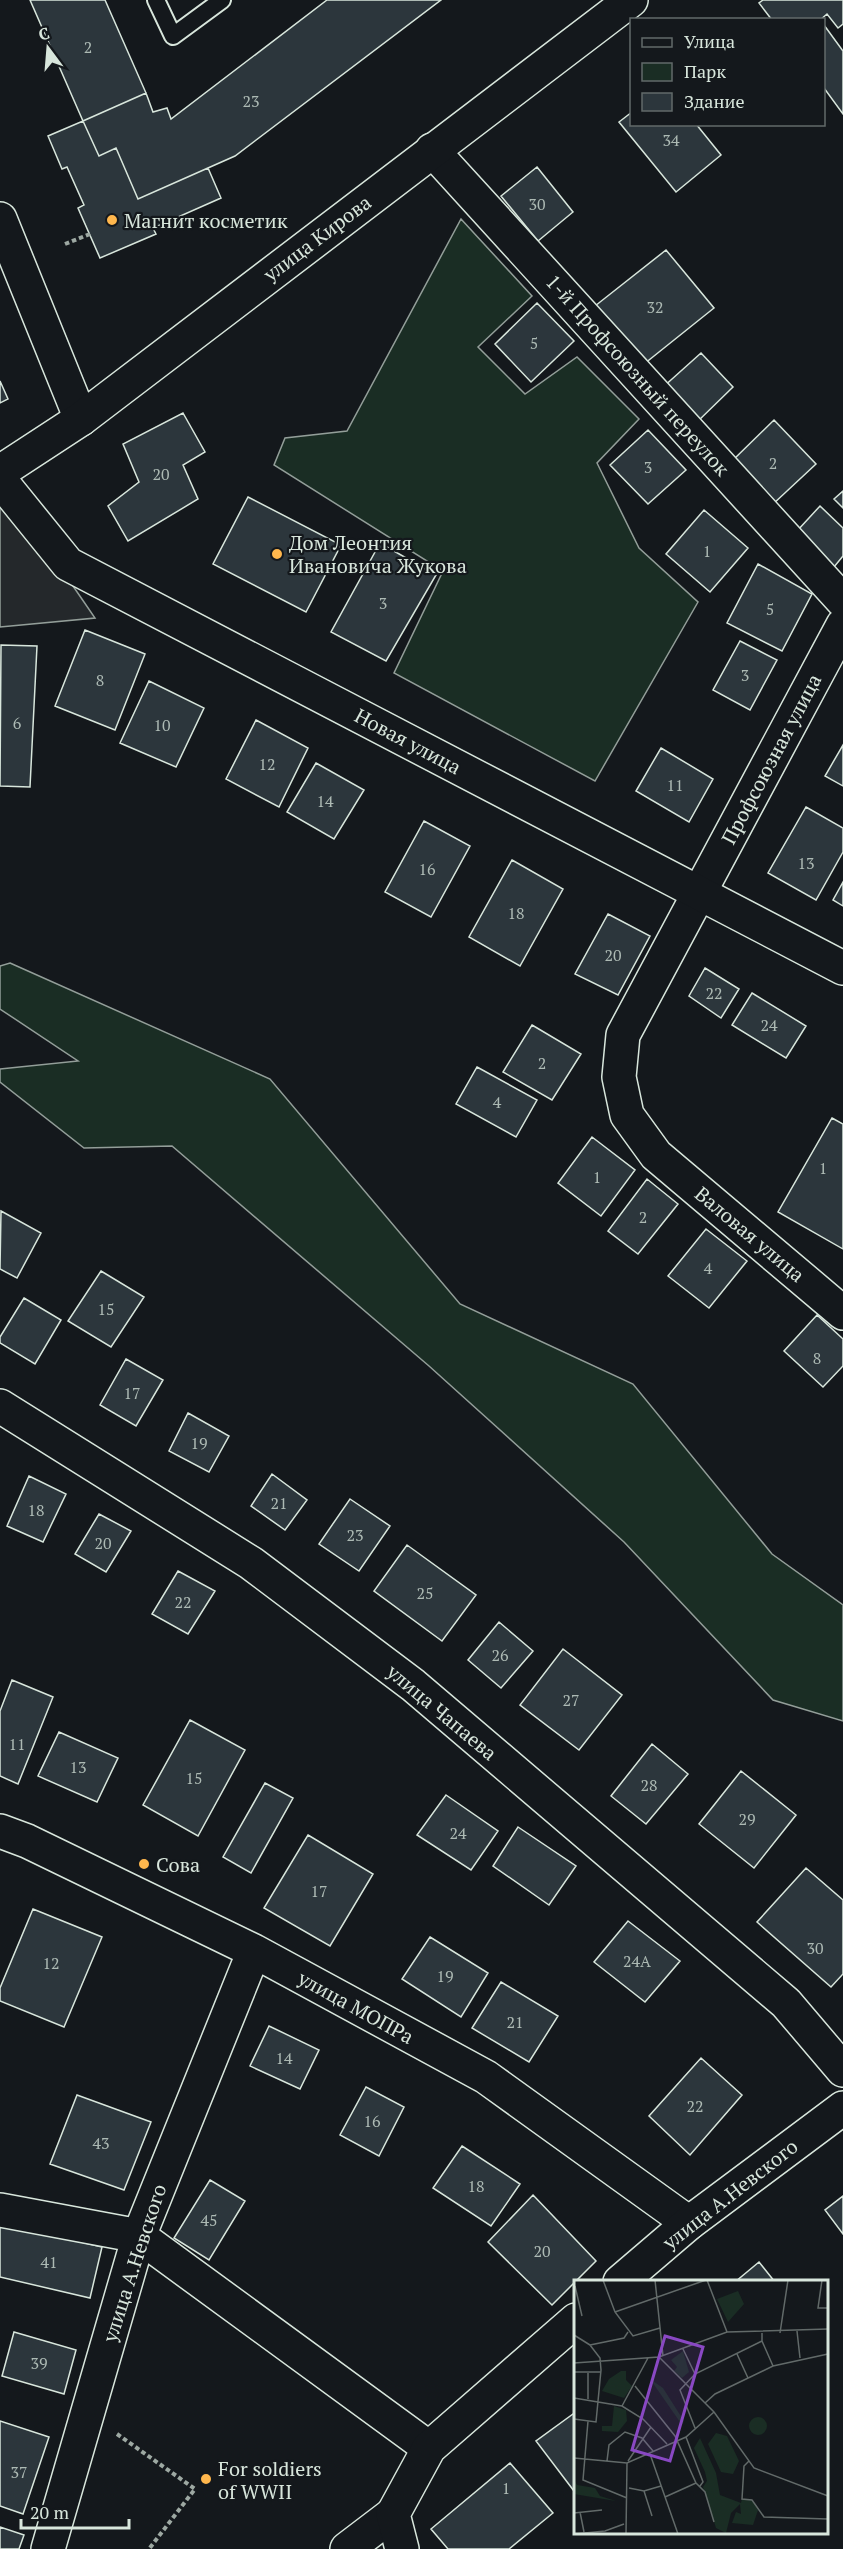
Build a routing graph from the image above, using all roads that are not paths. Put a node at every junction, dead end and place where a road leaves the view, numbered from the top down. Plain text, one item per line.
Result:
1 (156, 0) edge
2 (222, 0) edge
3 (631, 0) edge
4 (432, 150) junction
5 (0, 219) edge
6 (81, 419) junction
7 (0, 472) edge
8 (0, 480) edge
9 (843, 601) edge
10 (843, 625) edge
11 (699, 893) junction
12 (843, 968) edge
13 (656, 1155) joint
14 (843, 1313) edge
15 (0, 1406) edge
16 (0, 1831) edge
17 (254, 1951) junction
18 (843, 2070) edge
19 (843, 2108) edge
20 (0, 2210) edge
21 (689, 2223) junction
22 (139, 2236) junction
23 (622, 2280) edge
24 (574, 2322) edge
25 (429, 2448) junction
26 (393, 2514) junction
27 (48, 2549) edge
28 (347, 2549) edge
29 (402, 2549) edge

1 - 2 lane
3 - 4 street, улица Кирова
4 - 6 street, улица Кирова
4 - 9 street, 1-й Профсоюзный переулок
5 - 6 street
6 - 7 street, улица Кирова
8 - 11 street, Новая улица
10 - 11 street, Профсоюзная улица
11 - 12 street, Новая улица
11 - 13 street, Профсоюзная улица
13 - 14 street, Валовая улица
15 - 18 street, улица Чапаева
16 - 17 street, улица МОПРа
17 - 21 street, улица МОПРа
17 - 22 street, улица А.Невского
19 - 21 street, улица А.Невского
20 - 22 street
21 - 23 street, улица А.Невского
22 - 25 street
22 - 27 street, улица А.Невского
24 - 25 street
25 - 26 street
26 - 28 street
26 - 29 street

